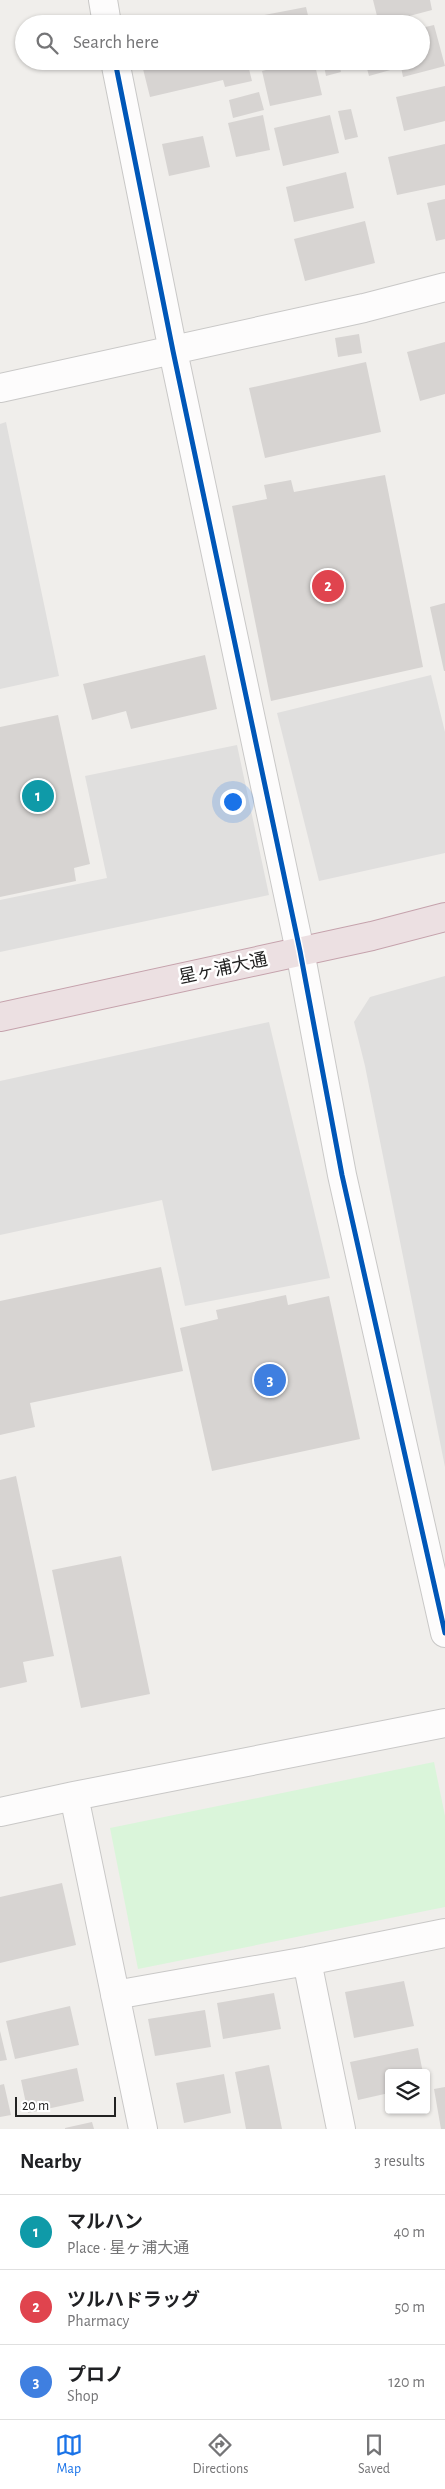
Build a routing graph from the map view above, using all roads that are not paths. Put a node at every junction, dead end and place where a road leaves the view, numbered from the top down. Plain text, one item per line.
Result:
1 (102, 0) edge
2 (105, 15) edge
3 (117, 70) edge
4 (445, 287) edge
5 (173, 351) junction
6 (0, 388) edge
7 (445, 917) edge
8 (300, 951) junction
9 (0, 1017) edge
10 (445, 1633) edge
11 (445, 1723) edge
12 (74, 1796) junction
13 (0, 1812) edge
14 (445, 1933) edge
15 (307, 1961) junction
16 (116, 1995) junction
17 (143, 2129) edge
18 (341, 2129) edge

1 - 2 street
3 - 5 street
4 - 5 street
5 - 6 street
5 - 8 street
7 - 8 highway, 星ヶ浦大通
8 - 9 highway, 星ヶ浦大通
8 - 10 street
11 - 12 street
12 - 13 street
12 - 16 street
14 - 15 street
15 - 16 street
15 - 18 street
16 - 17 street

